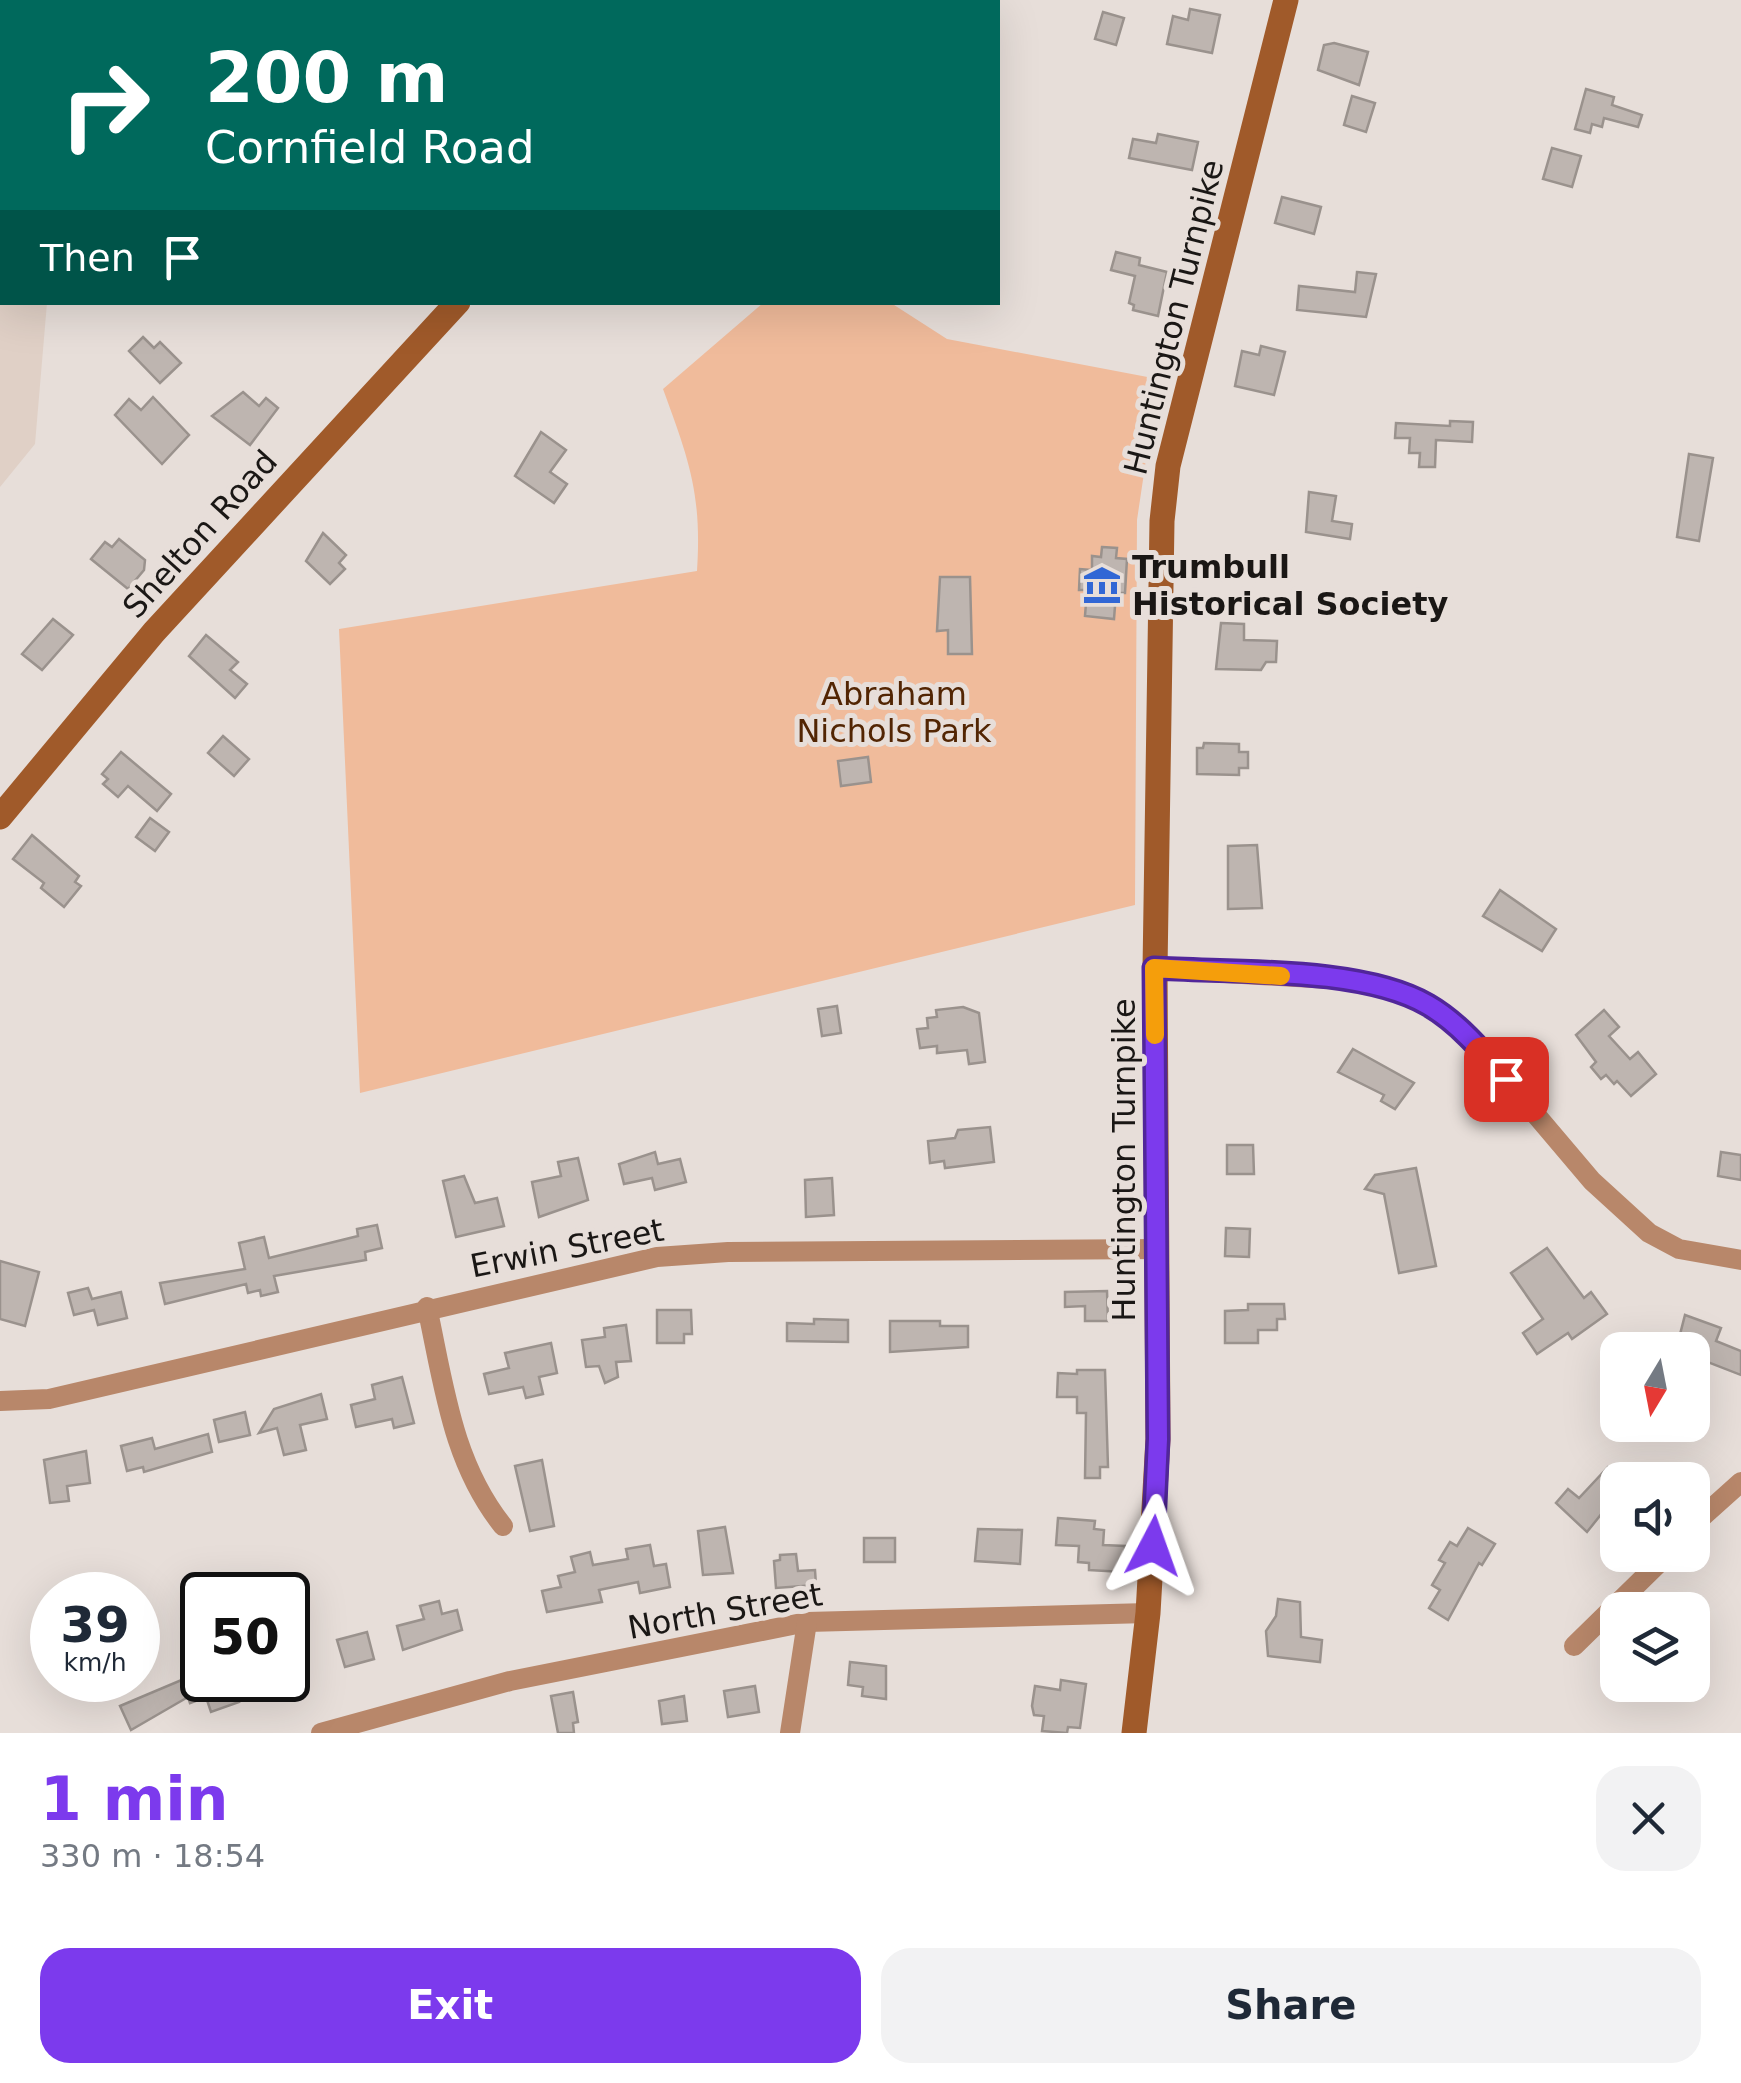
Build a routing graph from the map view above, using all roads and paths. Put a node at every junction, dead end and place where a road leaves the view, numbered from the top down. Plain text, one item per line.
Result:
1 (1286, 0) edge
2 (455, 305) edge
3 (0, 817) edge
4 (1154, 968) junction
5 (1158, 1249) junction
6 (1741, 1260) edge
7 (427, 1307) junction
8 (0, 1401) edge
9 (1741, 1482) edge
10 (1710, 1510) edge
11 (503, 1526) dead end
12 (1650, 1572) edge
13 (1148, 1613) junction
14 (807, 1622) junction
15 (1574, 1646) dead end
16 (320, 1733) edge
17 (790, 1733) edge
18 (1134, 1733) edge

1 - 4 main road, Huntington Turnpike
2 - 3 main road, Shelton Road
4 - 5 main road, Huntington Turnpike
4 - 6 street
5 - 7 street, Erwin Street
5 - 13 main road, Huntington Turnpike
7 - 8 street, Erwin Street
7 - 11 street
9 - 10 street
12 - 15 street
13 - 14 street, North Street
13 - 18 main road, Huntington Turnpike
14 - 16 street, North Street
14 - 17 street

